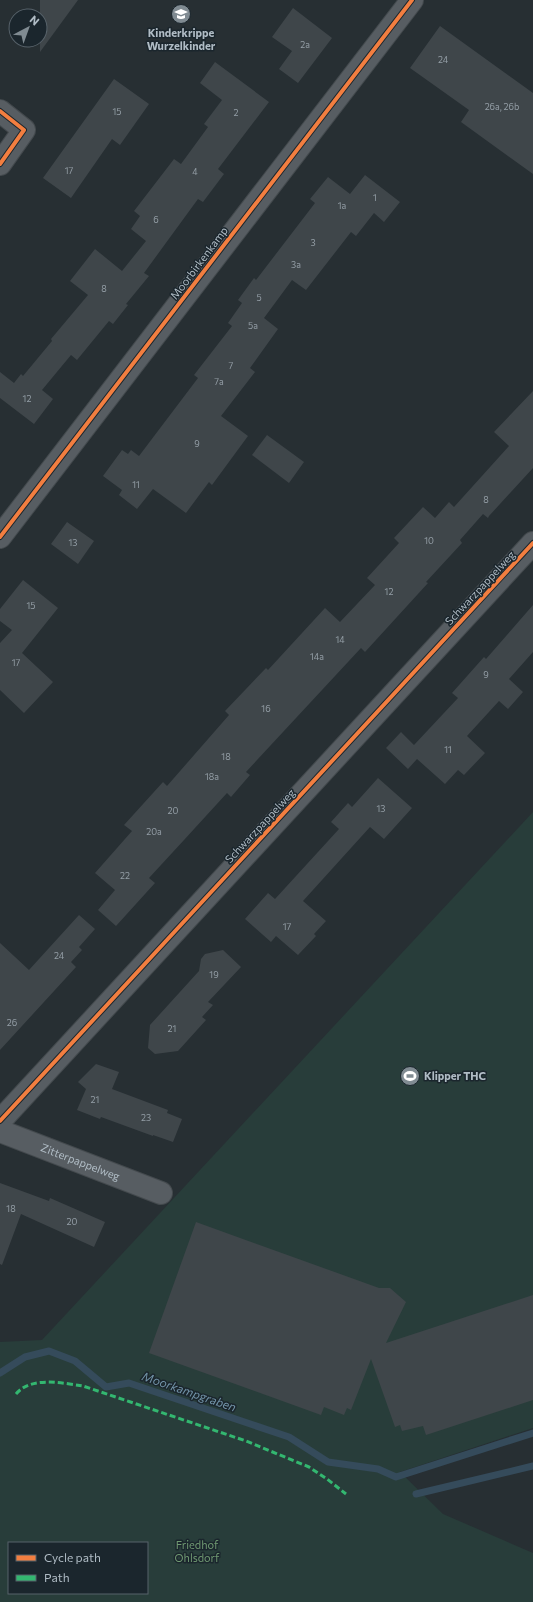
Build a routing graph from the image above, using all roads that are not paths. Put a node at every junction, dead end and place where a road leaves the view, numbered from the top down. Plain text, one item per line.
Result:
1 (412, 0) edge
2 (0, 111) edge
3 (0, 164) edge
4 (0, 537) edge
5 (533, 543) edge
6 (0, 1121) edge
7 (0, 1131) edge
8 (161, 1193) dead end

1 - 4 street, Moorbirkenkamp
2 - 3 street
5 - 6 street, Schwarzpappelweg
7 - 8 street, Zitterpappelweg

